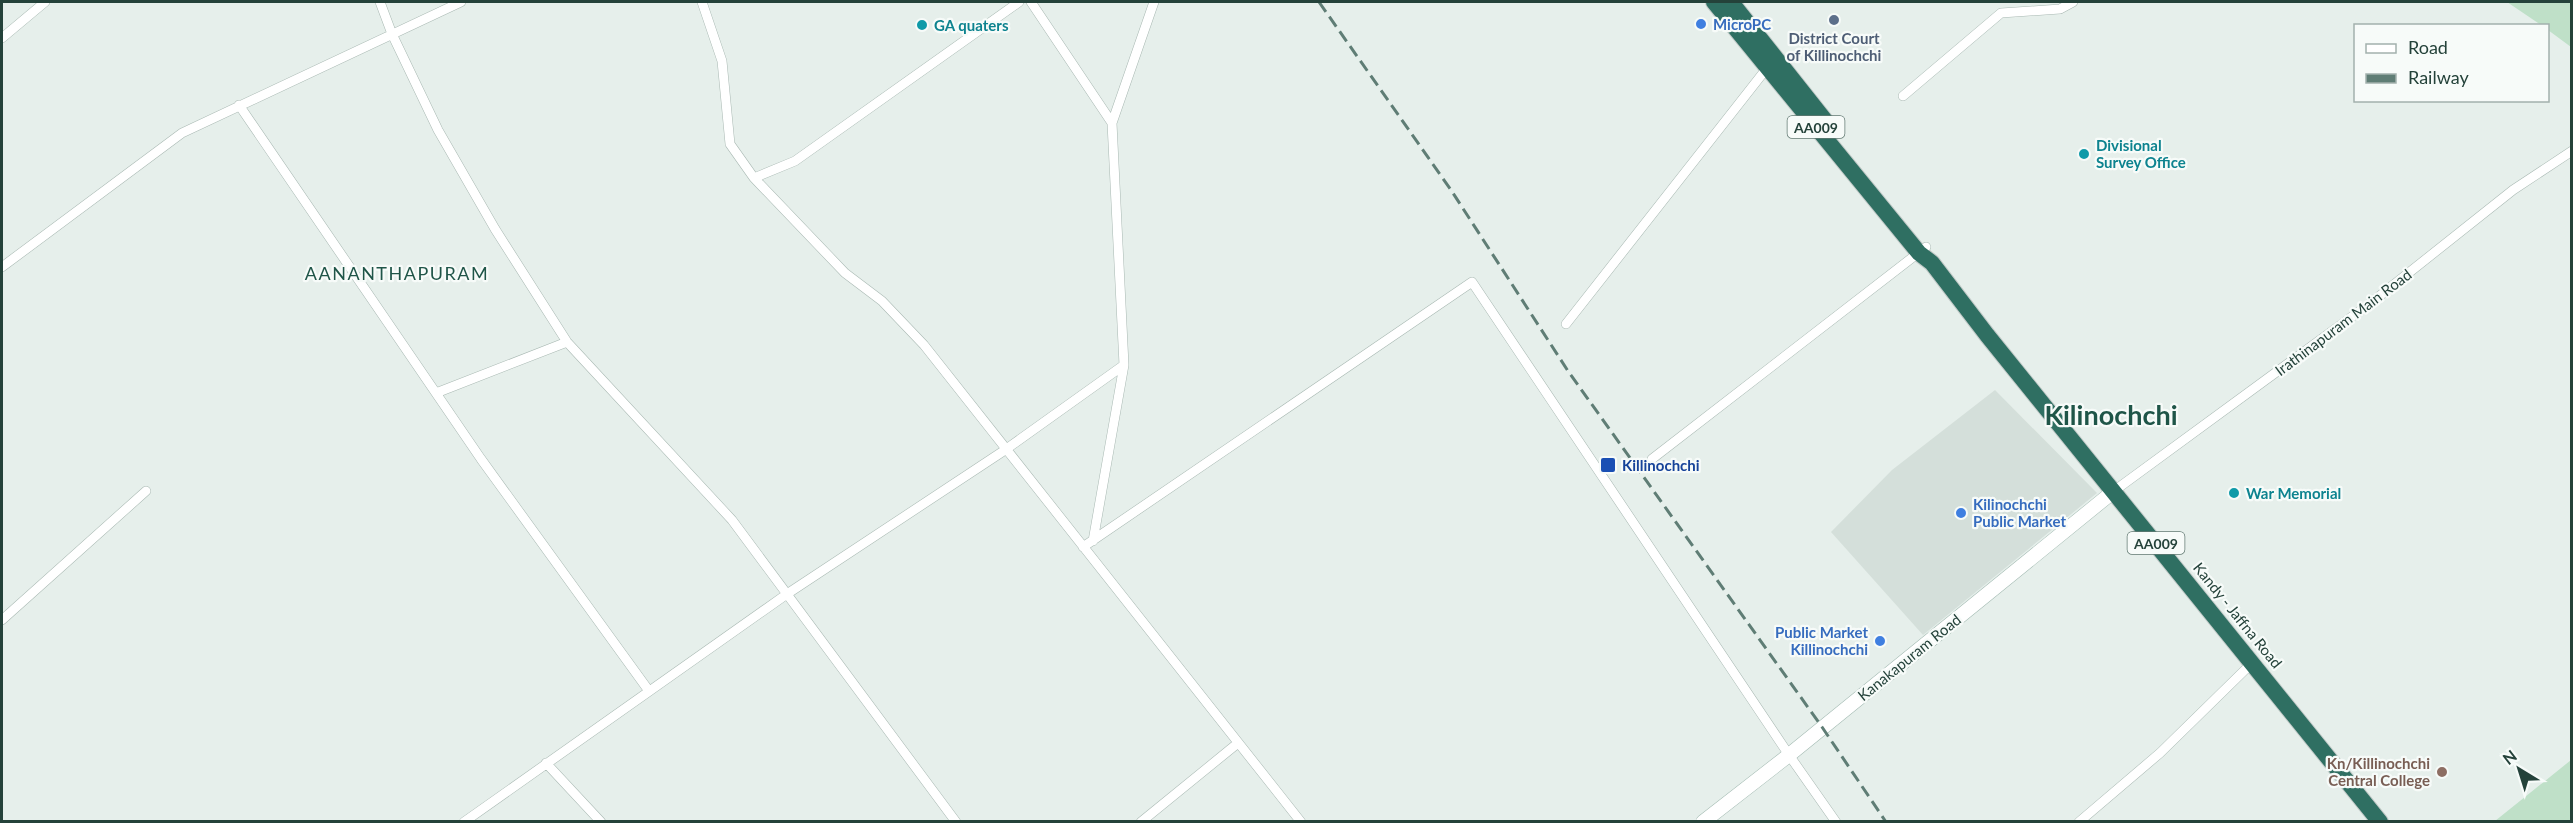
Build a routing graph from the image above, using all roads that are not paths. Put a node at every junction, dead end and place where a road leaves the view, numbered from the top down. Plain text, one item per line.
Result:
1 (45, 2) edge
2 (380, 2) edge
3 (460, 2) edge
4 (702, 2) edge
5 (1019, 2) edge
6 (1030, 2) edge
7 (1154, 2) edge
8 (1714, 2) edge
9 (1731, 2) edge
10 (2073, 2) edge
11 (392, 34) junction
12 (2, 38) edge
13 (1767, 68) junction
14 (1903, 96) dead end
15 (238, 105) junction
16 (1112, 123) junction
17 (2571, 151) edge
18 (754, 178) junction
19 (1925, 254) junction
20 (2, 267) edge
21 (1566, 324) dead end
22 (567, 342) junction
23 (1124, 365) junction
24 (436, 393) junction
25 (1005, 450) junction
26 (1652, 459) dead end
27 (146, 491) dead end
28 (2114, 491) junction
29 (1093, 541) junction
30 (1083, 547) junction
31 (787, 594) junction
32 (2, 620) edge
33 (2253, 662) junction
34 (649, 691) junction
35 (1238, 743) junction
36 (1789, 755) junction
37 (546, 763) junction
38 (2372, 819) edge
39 (464, 822) edge
40 (601, 822) edge
41 (956, 822) edge
42 (1141, 822) edge
43 (1301, 822) edge
44 (1703, 822) edge
45 (1836, 822) edge
46 (2079, 822) edge

1 - 12 street
2 - 11 street
3 - 11 street
4 - 18 street
5 - 18 street
6 - 16 street
7 - 16 street
8 - 13 highway, Kandy - Jaffna Road / AA009
9 - 19 highway, Kandy - Jaffna Road / AA009
10 - 14 street
11 - 15 street
11 - 22 street
13 - 19 highway, Kandy - Jaffna Road / AA009
13 - 21 street
15 - 20 street
15 - 24 street
16 - 23 street
17 - 28 street, Irathinapuram Main Road
18 - 25 street
19 - 26 street
19 - 28 highway, Kandy - Jaffna Road / AA009
22 - 24 street
22 - 31 street
23 - 25 street
23 - 29 street
24 - 34 street
25 - 30 street
25 - 31 street
27 - 32 street
28 - 33 highway, Kandy - Jaffna Road / AA009
28 - 36 street, Kanakapuram Road
29 - 30 street
29 - 36 street
30 - 35 street
31 - 34 street
31 - 41 street
33 - 38 highway, Kandy - Jaffna Road / AA009
33 - 46 street
34 - 37 street
35 - 42 street
35 - 43 street
36 - 44 street, Kanakapuram Road
36 - 45 street
37 - 39 street
37 - 40 street

